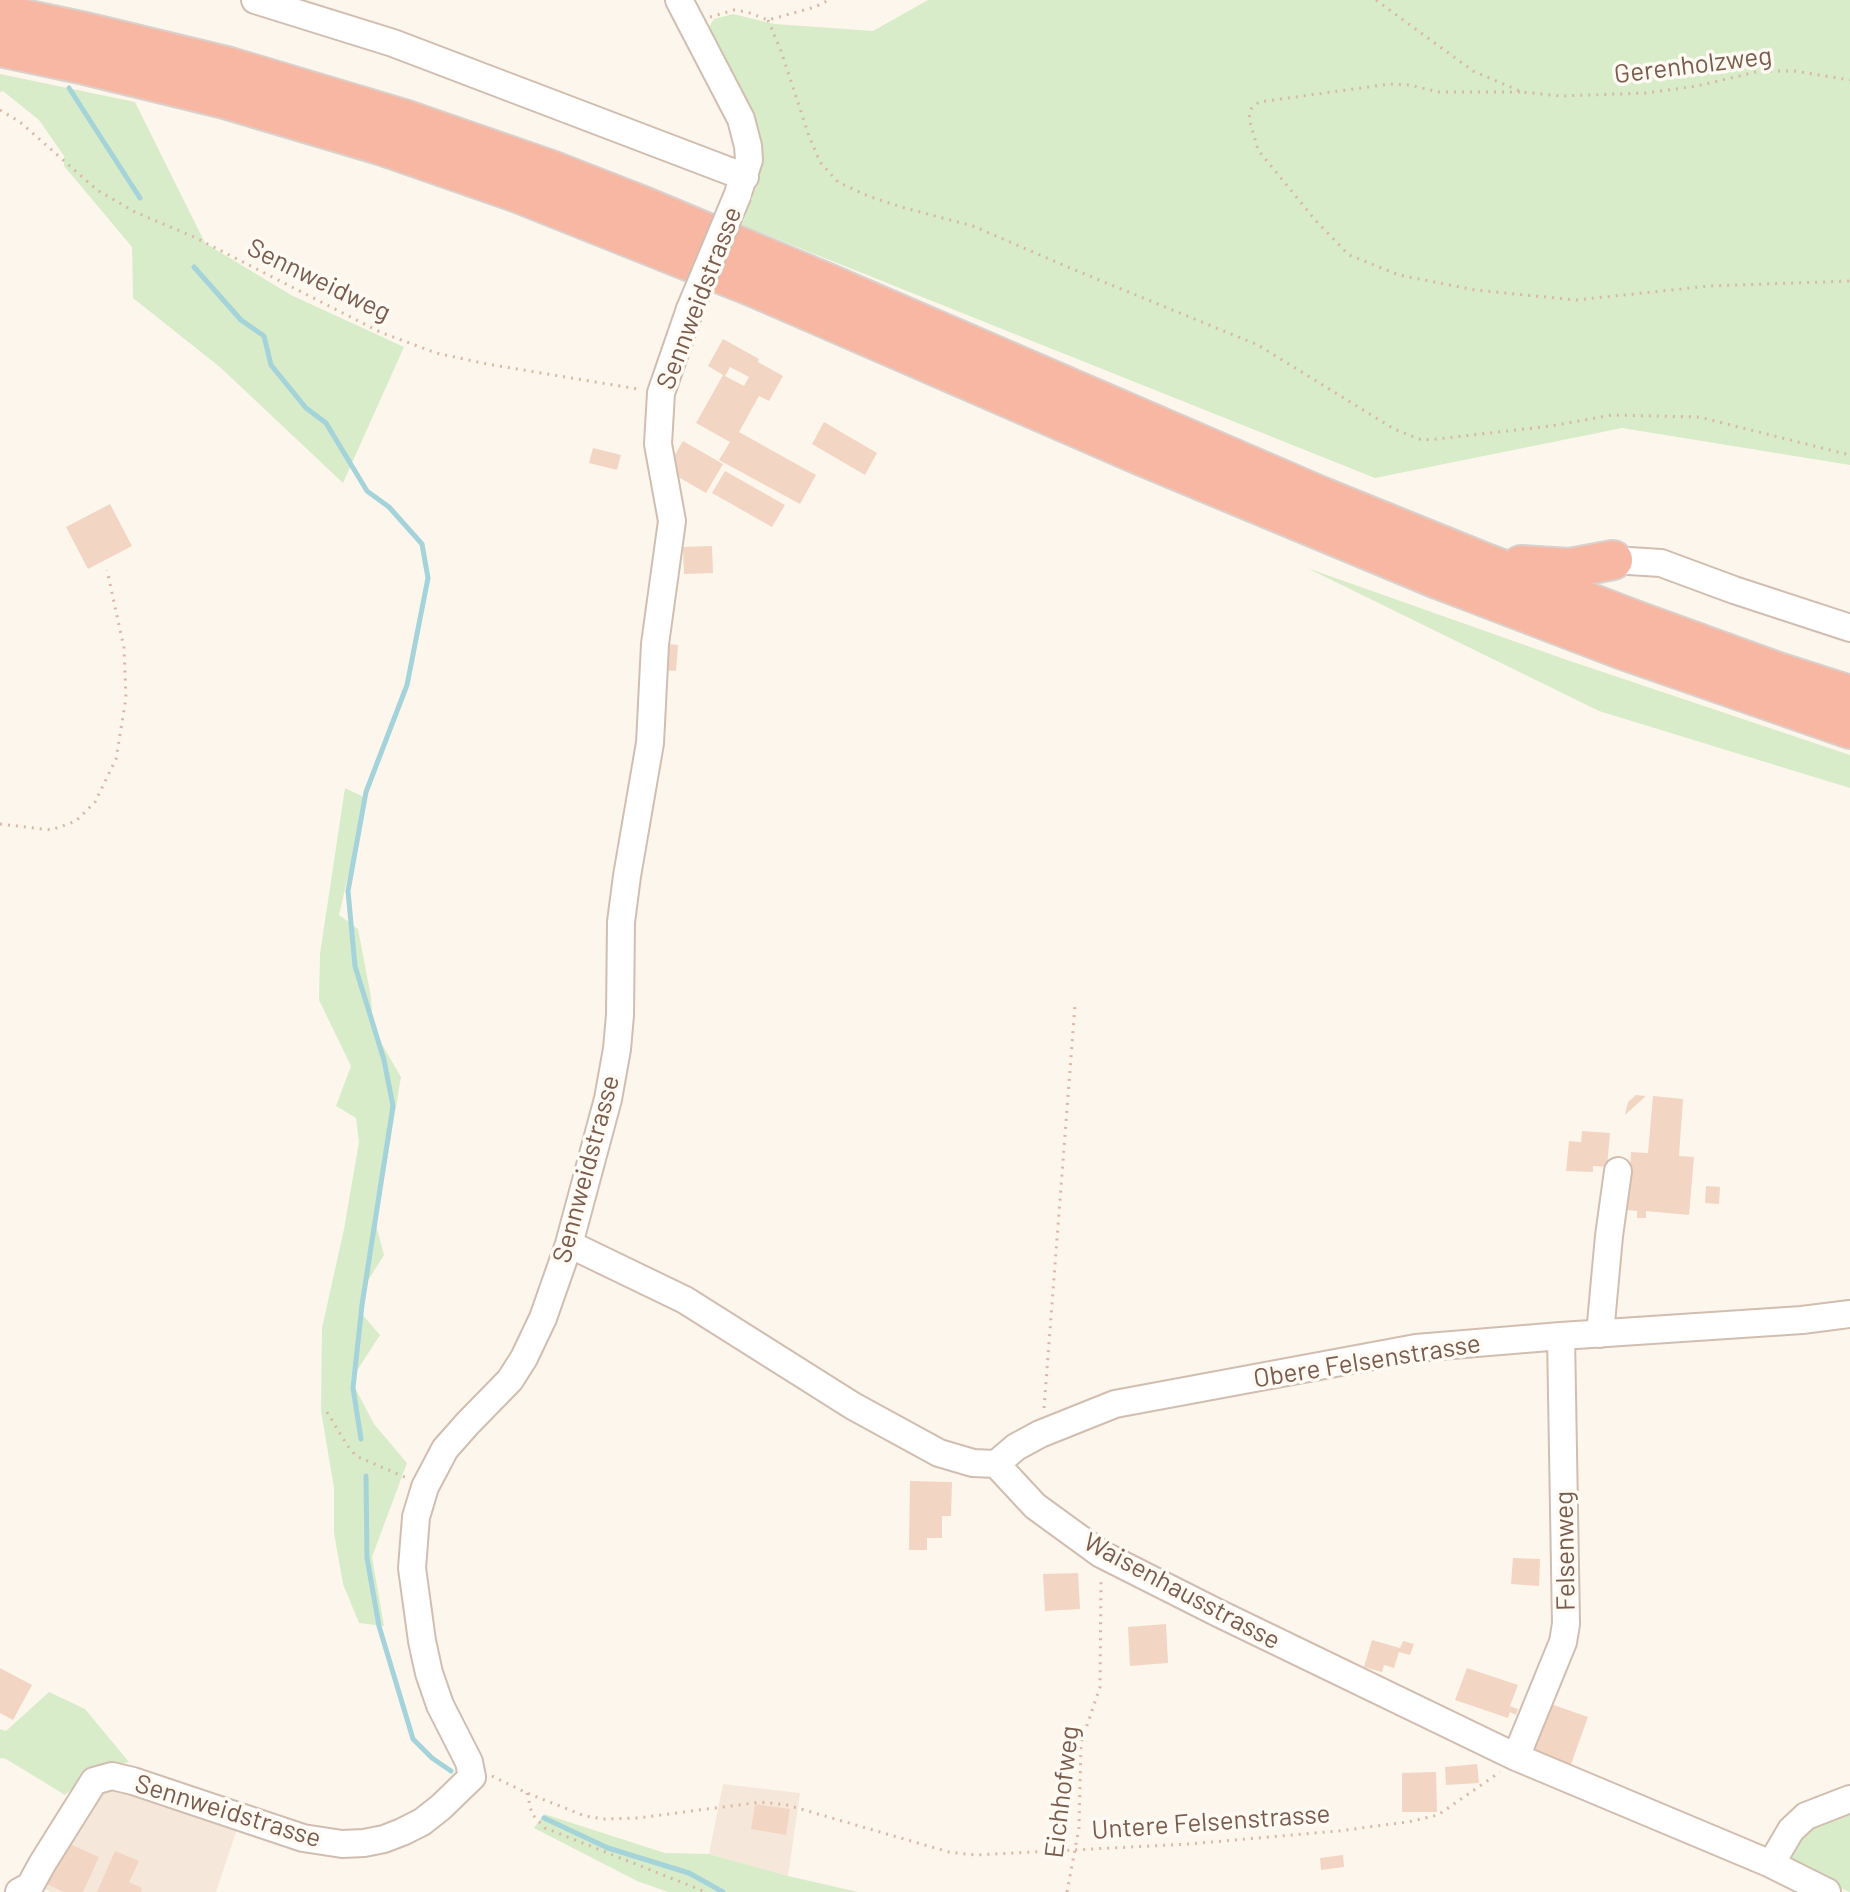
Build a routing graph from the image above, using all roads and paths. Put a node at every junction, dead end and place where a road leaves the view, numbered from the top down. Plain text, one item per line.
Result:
1 (255, 0) edge
2 (679, 0) edge
3 (829, 0) edge
4 (1376, 0) edge
5 (0, 14) edge
6 (768, 20) junction
7 (691, 24) junction
8 (0, 47) edge
9 (1850, 80) edge
10 (1520, 92) junction
11 (0, 110) edge
12 (741, 185) junction
13 (1850, 281) edge
14 (661, 393) junction
15 (1850, 455) edge
16 (1613, 560) joint
17 (1483, 562) junction
18 (107, 570) dead end
19 (1850, 628) edge
20 (1850, 695) edge
21 (1850, 729) edge
22 (0, 824) edge
23 (1075, 1005) dead end
24 (1618, 1171) dead end
25 (569, 1244) junction
26 (1850, 1314) edge
27 (1600, 1334) junction
28 (1561, 1336) junction
29 (327, 1412) dead end
30 (1040, 1434) junction
31 (996, 1464) junction
32 (425, 1487) junction
33 (1101, 1554) junction
34 (1516, 1757) junction
35 (472, 1777) junction
36 (527, 1793) junction
37 (1850, 1799) edge
38 (1075, 1850) junction
39 (1771, 1864) junction
40 (31, 1890) edge
41 (706, 1892) edge
42 (1067, 1892) edge
43 (1827, 1892) edge

1 - 12 street
2 - 7 street, Sennweidstrasse
3 - 6 path
4 - 10 path, Gerenholzweg
5 - 17 highway
6 - 7 path
6 - 15 path
7 - 12 street, Sennweidstrasse
8 - 21 highway
9 - 10 path, Gerenholzweg
10 - 13 path
11 - 14 path, Sennweidweg
12 - 14 street, Sennweidstrasse, bridge
14 - 25 street, Sennweidstrasse
16 - 17 highway
16 - 19 street
17 - 20 highway
18 - 22 path
23 - 30 path
24 - 27 street
25 - 31 street
25 - 32 street, Sennweidstrasse
26 - 27 street, Obere Felsenstrasse
27 - 28 street, Obere Felsenstrasse
28 - 30 street, Obere Felsenstrasse
28 - 34 street, Felsenweg
29 - 32 path
30 - 31 street, Obere Felsenstrasse
31 - 33 street, Waisenhausstrasse
32 - 35 street, Sennweidstrasse
33 - 34 street, Waisenhausstrasse
33 - 38 path, Eichhofweg
34 - 38 path, Untere Felsenstrasse
34 - 39 street, Waisenhausstrasse
35 - 36 path, Untere Felsenstrasse
35 - 40 street, Sennweidstrasse
36 - 38 path, Untere Felsenstrasse
36 - 41 path
37 - 39 street
38 - 42 path, Eichhofweg
39 - 43 street, Waisenhausstrasse

